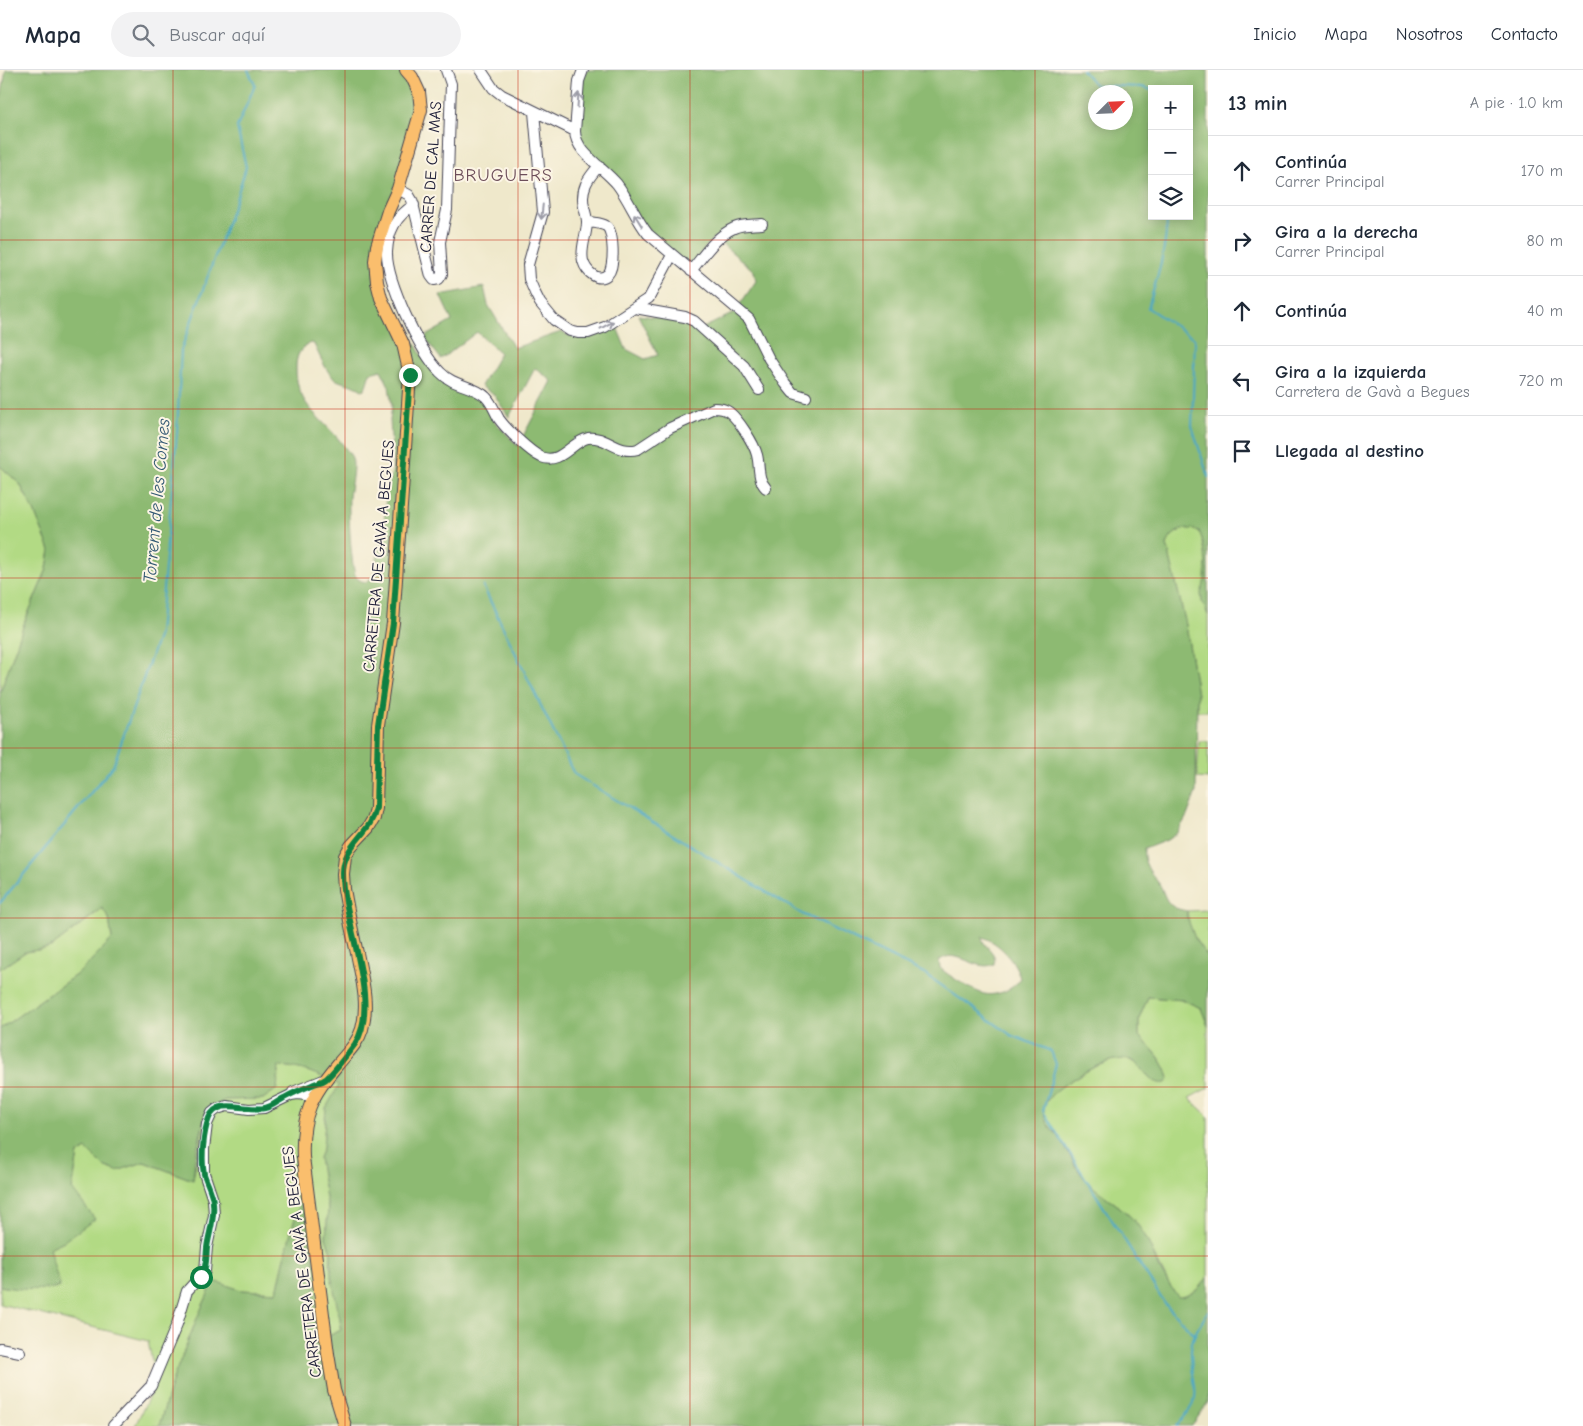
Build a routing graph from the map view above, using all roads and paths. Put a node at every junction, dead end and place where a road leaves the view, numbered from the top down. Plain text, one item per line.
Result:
1 (406, 70) edge
2 (446, 70) edge
3 (481, 70) edge
4 (583, 70) edge
5 (534, 112) junction
6 (575, 131) junction
7 (600, 166) junction
8 (395, 197) junction
9 (414, 206) junction
10 (587, 221) junction
11 (762, 224) dead end
12 (672, 255) junction
13 (691, 271) junction
14 (635, 308) junction
15 (759, 390) dead end
16 (806, 397) dead end
17 (766, 488) dead end
18 (312, 1093) junction
19 (0, 1348) edge
20 (20, 1352) dead end
21 (112, 1426) edge
22 (345, 1426) edge
23 (349, 1426) edge

1 - 8 main road, CARRETERA DE GAVÀ A BEGUES
2 - 9 street, CARRER DE CAL MAS
3 - 5 street
6 -> 4 street
5 - 6 street
5 -> 14 street
6 - 7 street
7 - 10 street
12 -> 7 street
8 - 9 street
8 - 18 main road, CARRETERA DE GAVÀ A BEGUES
8 - 18 main road, CARRETERA DE GAVÀ A BEGUES
9 - 17 street
10 - 10 street
11 - 13 street
12 - 13 street
12 - 14 street
13 - 16 street
14 - 15 street
18 - 21 street
18 - 22 main road, CARRETERA DE GAVÀ A BEGUES
18 - 23 main road, CARRETERA DE GAVÀ A BEGUES
19 - 20 street

